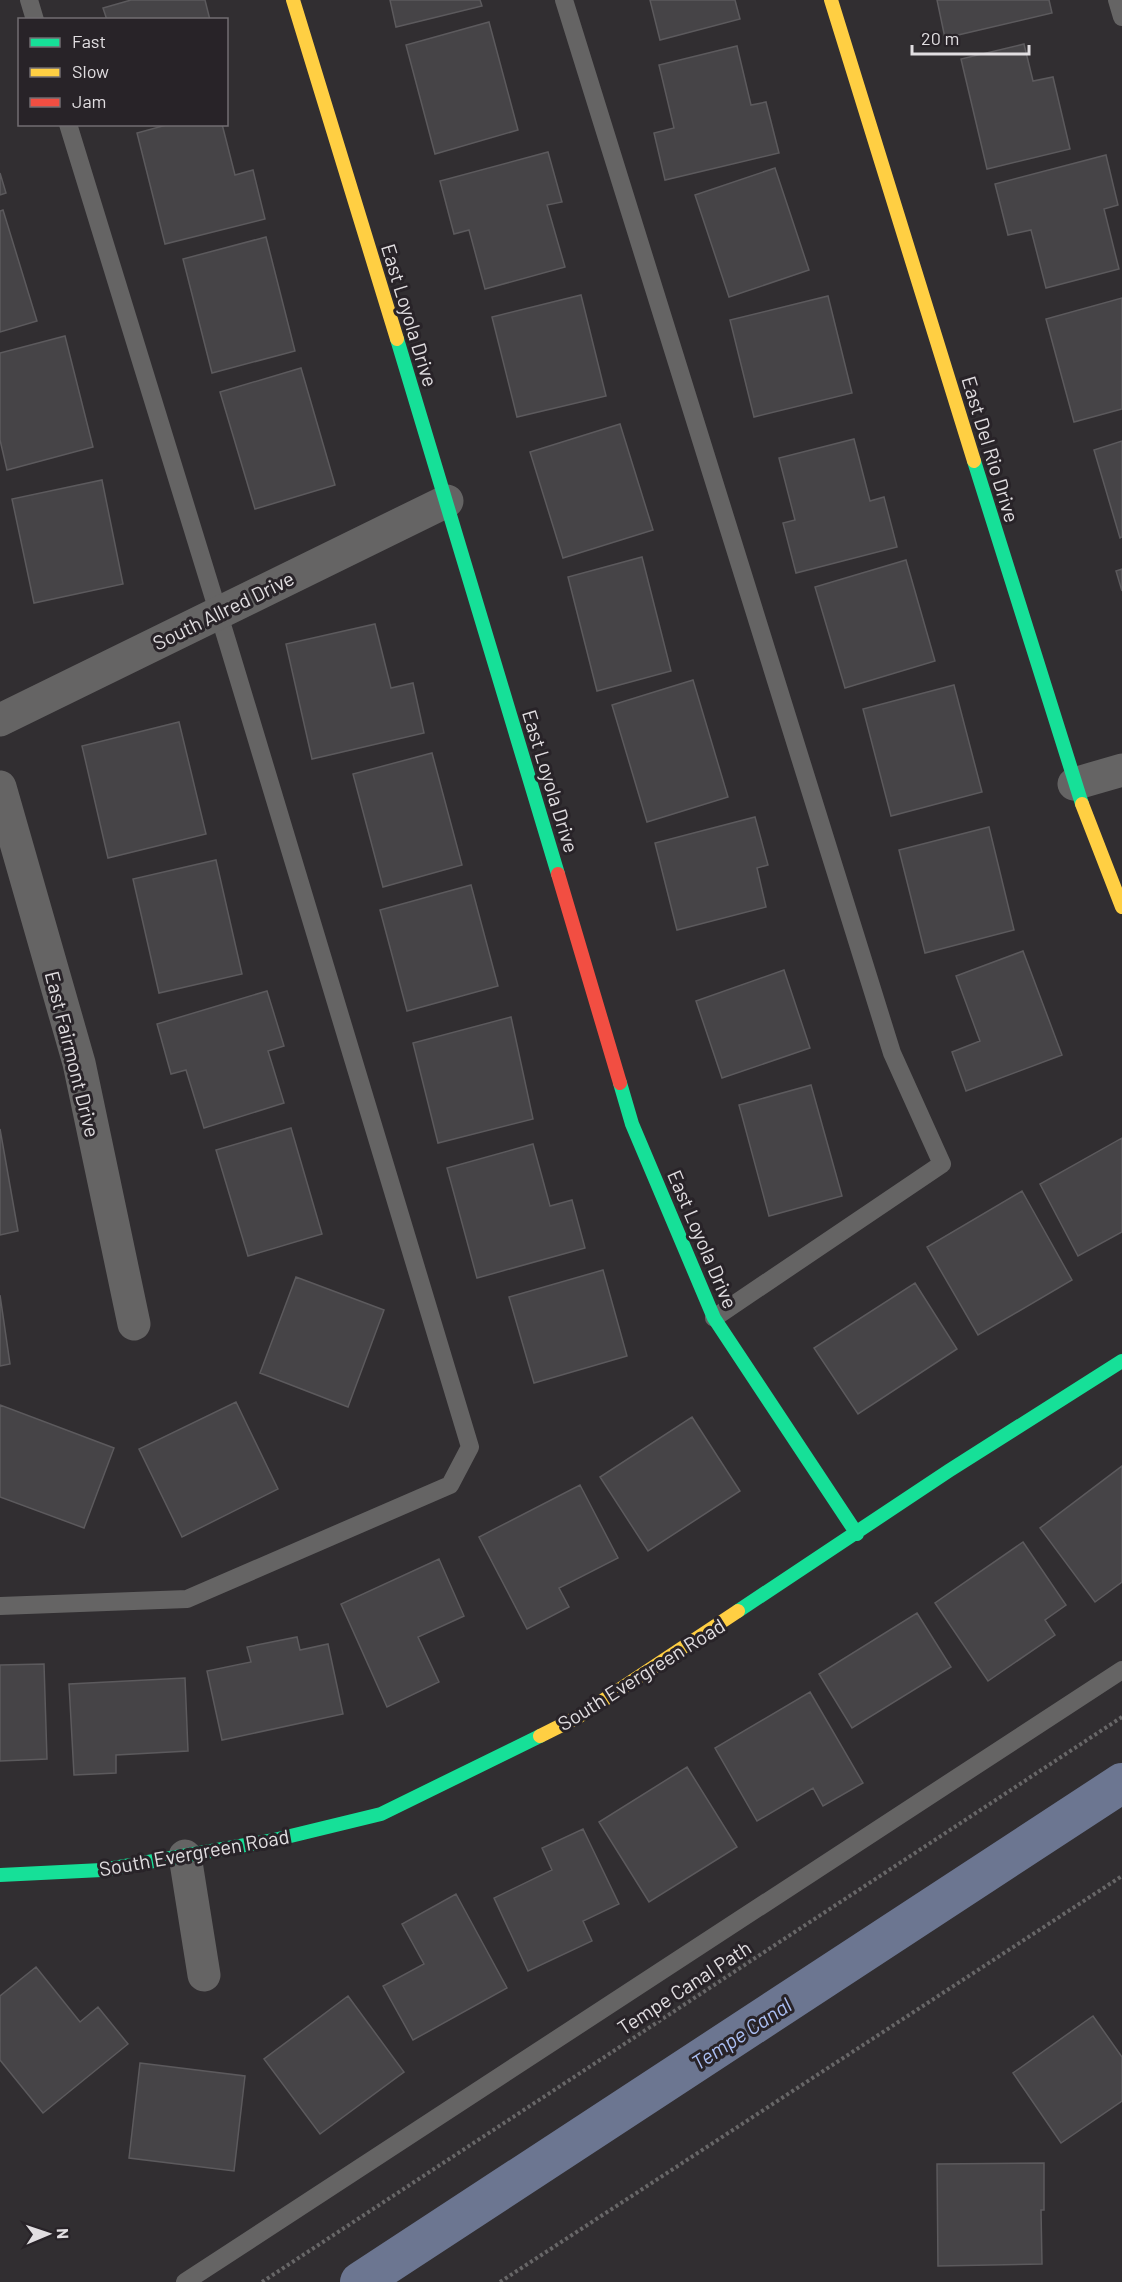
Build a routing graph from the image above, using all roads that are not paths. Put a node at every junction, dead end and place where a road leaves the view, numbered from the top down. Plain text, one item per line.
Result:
1 (29, 0) edge
2 (293, 0) edge
3 (564, 0) edge
4 (831, 0) edge
5 (1117, 0) edge
6 (1122, 17) edge
7 (34, 18) edge
8 (69, 126) edge
9 (447, 501) junction
10 (219, 613) junction
11 (0, 720) edge
12 (1122, 770) edge
13 (1074, 784) junction
14 (0, 787) edge
15 (1122, 907) edge
16 (714, 1318) junction
17 (134, 1324) dead end
18 (1122, 1361) edge
19 (857, 1534) junction
20 (0, 1606) edge
21 (1122, 1670) edge
22 (185, 1856) junction
23 (0, 1875) edge
24 (204, 1975) dead end
25 (185, 2282) edge

1 - 7 lane
2 - 9 street, East Loyola Drive
3 - 16 lane
4 - 13 street, East Del Rio Drive
5 - 6 lane
8 - 10 lane
9 - 10 street, South Allred Drive
9 - 16 street, East Loyola Drive
10 - 11 street, South Allred Drive
10 - 20 lane
12 - 13 street
13 - 15 street, East Del Rio Drive
14 - 17 street, East Fairmont Drive
16 - 19 street, East Loyola Drive
18 - 19 street, South Evergreen Road
19 - 22 street, South Evergreen Road
21 - 25 lane
22 - 23 street, South Evergreen Road
22 - 24 street

